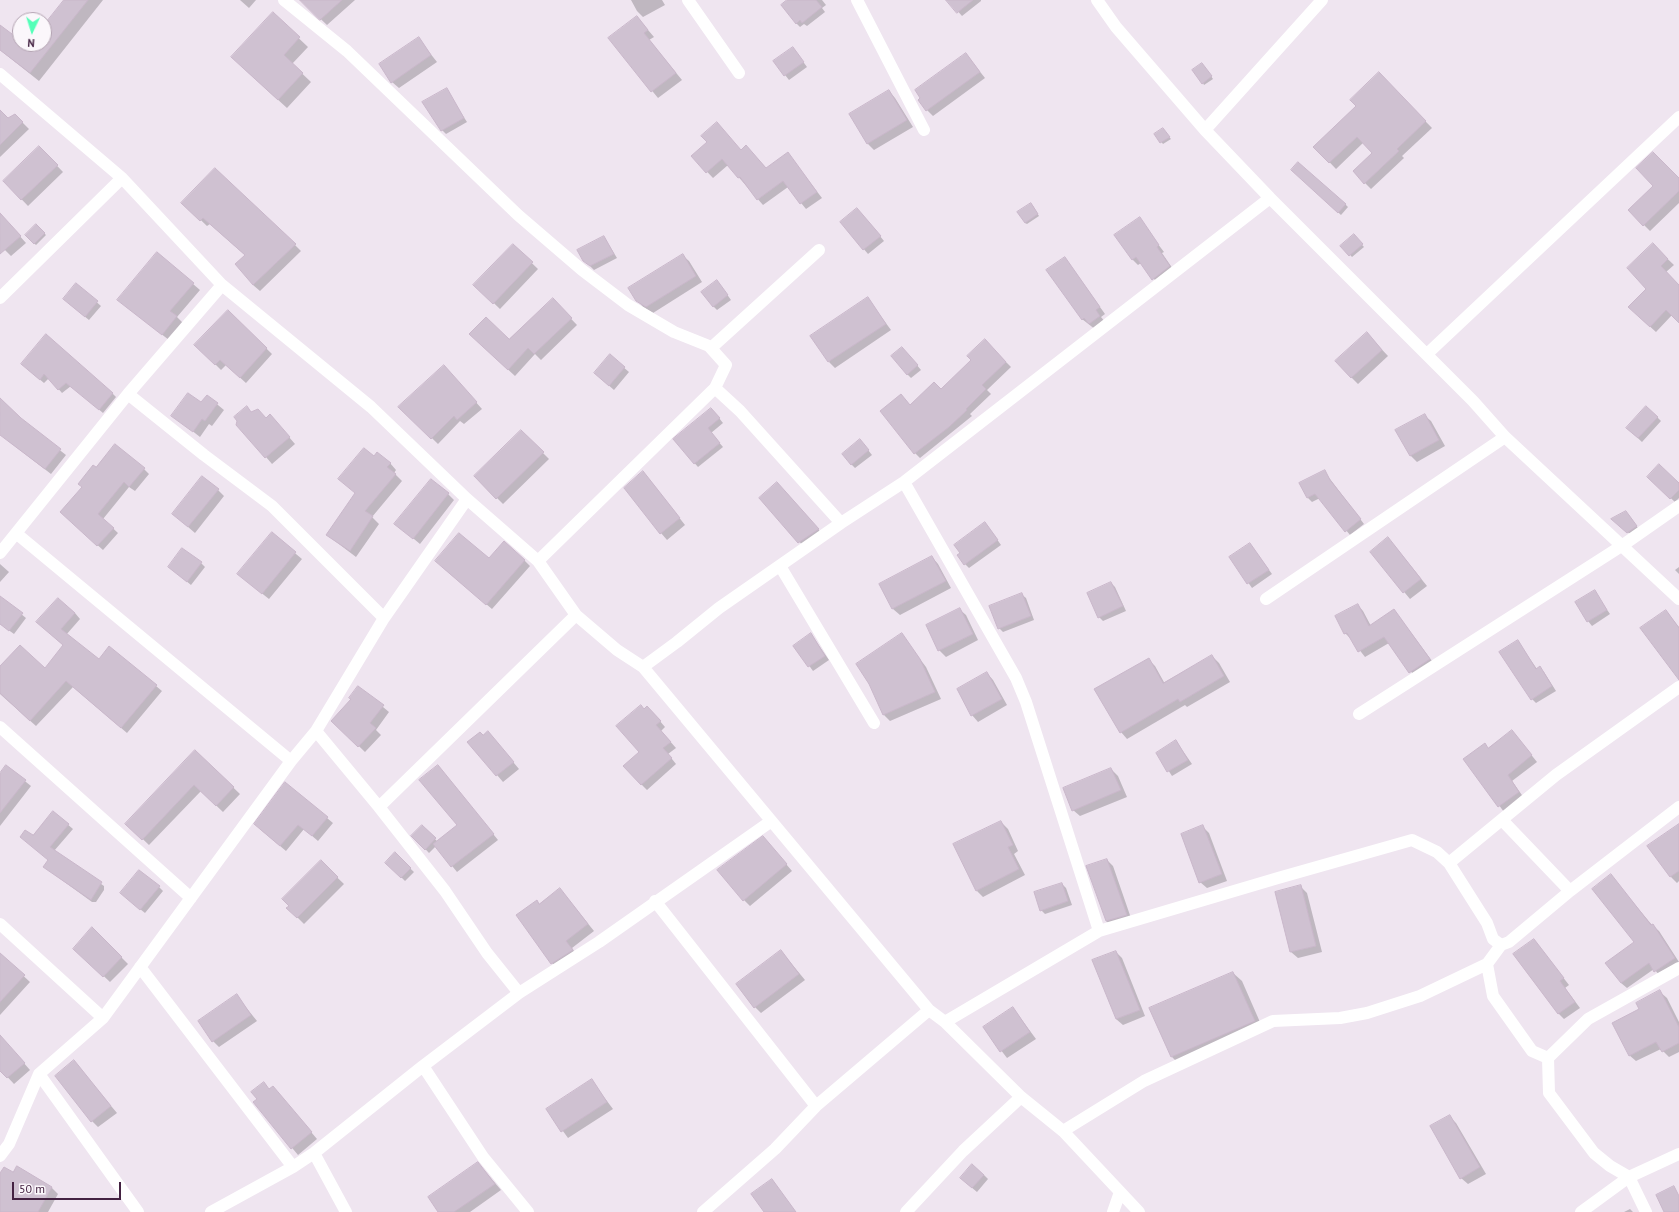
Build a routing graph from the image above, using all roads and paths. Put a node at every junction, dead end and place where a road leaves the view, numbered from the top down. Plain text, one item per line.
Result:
1 (284, 0) edge
2 (688, 0) edge
3 (857, 0) edge
4 (1097, 0) edge
5 (1322, 0) edge
6 (739, 73) dead end
7 (0, 74) edge
8 (1679, 117) edge
9 (924, 130) dead end
10 (1205, 130) junction
11 (122, 178) junction
12 (1270, 198) junction
13 (819, 250) dead end
14 (222, 285) junction
15 (0, 298) edge
16 (711, 348) junction
17 (1427, 354) junction
18 (715, 388) junction
19 (128, 394) junction
20 (1505, 438) junction
21 (904, 482) junction
22 (467, 499) junction
23 (1679, 506) edge
24 (841, 523) junction
25 (17, 534) junction
26 (1623, 545) junction
27 (0, 553) edge
28 (538, 561) junction
29 (780, 566) junction
30 (1266, 599) dead end
31 (1679, 599) edge
32 (576, 615) junction
33 (384, 618) junction
34 (643, 667) junction
35 (1679, 687) edge
36 (1359, 714) dead end
37 (874, 723) dead end
38 (0, 727) edge
39 (316, 731) junction
40 (291, 762) junction
41 (379, 807) junction
42 (1679, 807) edge
43 (1502, 820) junction
44 (770, 822) junction
45 (1449, 863) junction
46 (1570, 891) junction
47 (191, 898) junction
48 (655, 901) junction
49 (0, 924) edge
50 (1099, 931) junction
51 (1501, 945) junction
52 (1487, 964) junction
53 (140, 967) junction
54 (1679, 968) edge
55 (519, 993) junction
56 (929, 1010) junction
57 (103, 1018) junction
58 (945, 1022) junction
59 (1548, 1058) junction
60 (423, 1066) junction
61 (39, 1074) junction
62 (1021, 1097) junction
63 (816, 1106) junction
64 (1063, 1131) junction
65 (4, 1140) edge
66 (314, 1152) junction
67 (1679, 1154) edge
68 (0, 1156) edge
69 (293, 1167) junction
70 (1629, 1177) junction
71 (1120, 1192) junction
72 (138, 1212) edge
73 (211, 1212) edge
74 (346, 1212) edge
75 (528, 1212) edge
76 (703, 1212) edge
77 (906, 1212) edge
78 (1113, 1212) edge
79 (1139, 1212) edge
80 (1581, 1212) edge
81 (1646, 1212) edge

1 - 16 street
2 - 6 street
3 - 9 street
4 - 10 street
5 - 10 street
7 - 11 street
8 - 17 street
10 - 12 street
11 - 14 street
11 - 15 street
12 - 17 street
12 - 21 street
13 - 16 street
14 - 19 street
14 - 22 street
16 - 18 street
17 - 20 street
18 - 24 street
18 - 28 street
19 - 25 street
19 - 33 street
20 - 26 street
20 - 30 street
21 - 24 street
21 - 50 street
22 - 28 street
22 - 33 street
23 - 26 street
24 - 29 street
25 - 27 street
25 - 40 street
26 - 31 street
26 - 36 street
28 - 32 street
29 - 34 street
29 - 37 street
32 - 34 street
32 - 41 street
33 - 39 street
34 - 44 street
35 - 43 street
38 - 47 street
39 - 40 street
39 - 41 street
40 - 47 street
41 - 55 street
42 - 46 street
43 - 45 street
43 - 46 street
44 - 48 street
44 - 56 street
45 - 50 street
45 - 51 street
46 - 51 street
47 - 53 street
48 - 55 street
48 - 63 street
49 - 57 street
50 - 58 street
51 - 52 street
52 - 59 street
52 - 64 street
53 - 57 street
53 - 69 street
54 - 59 street
55 - 60 street
56 - 58 street
56 - 63 street
57 - 61 street
58 - 62 street
59 - 70 street
60 - 66 street
60 - 75 street
61 - 65 street
61 - 72 street
62 - 64 street
62 - 77 street
63 - 76 street
64 - 71 street
65 - 68 street
66 - 69 street
66 - 74 street
67 - 70 street
69 - 73 street
70 - 80 street
70 - 81 street
71 - 78 street
71 - 79 street

